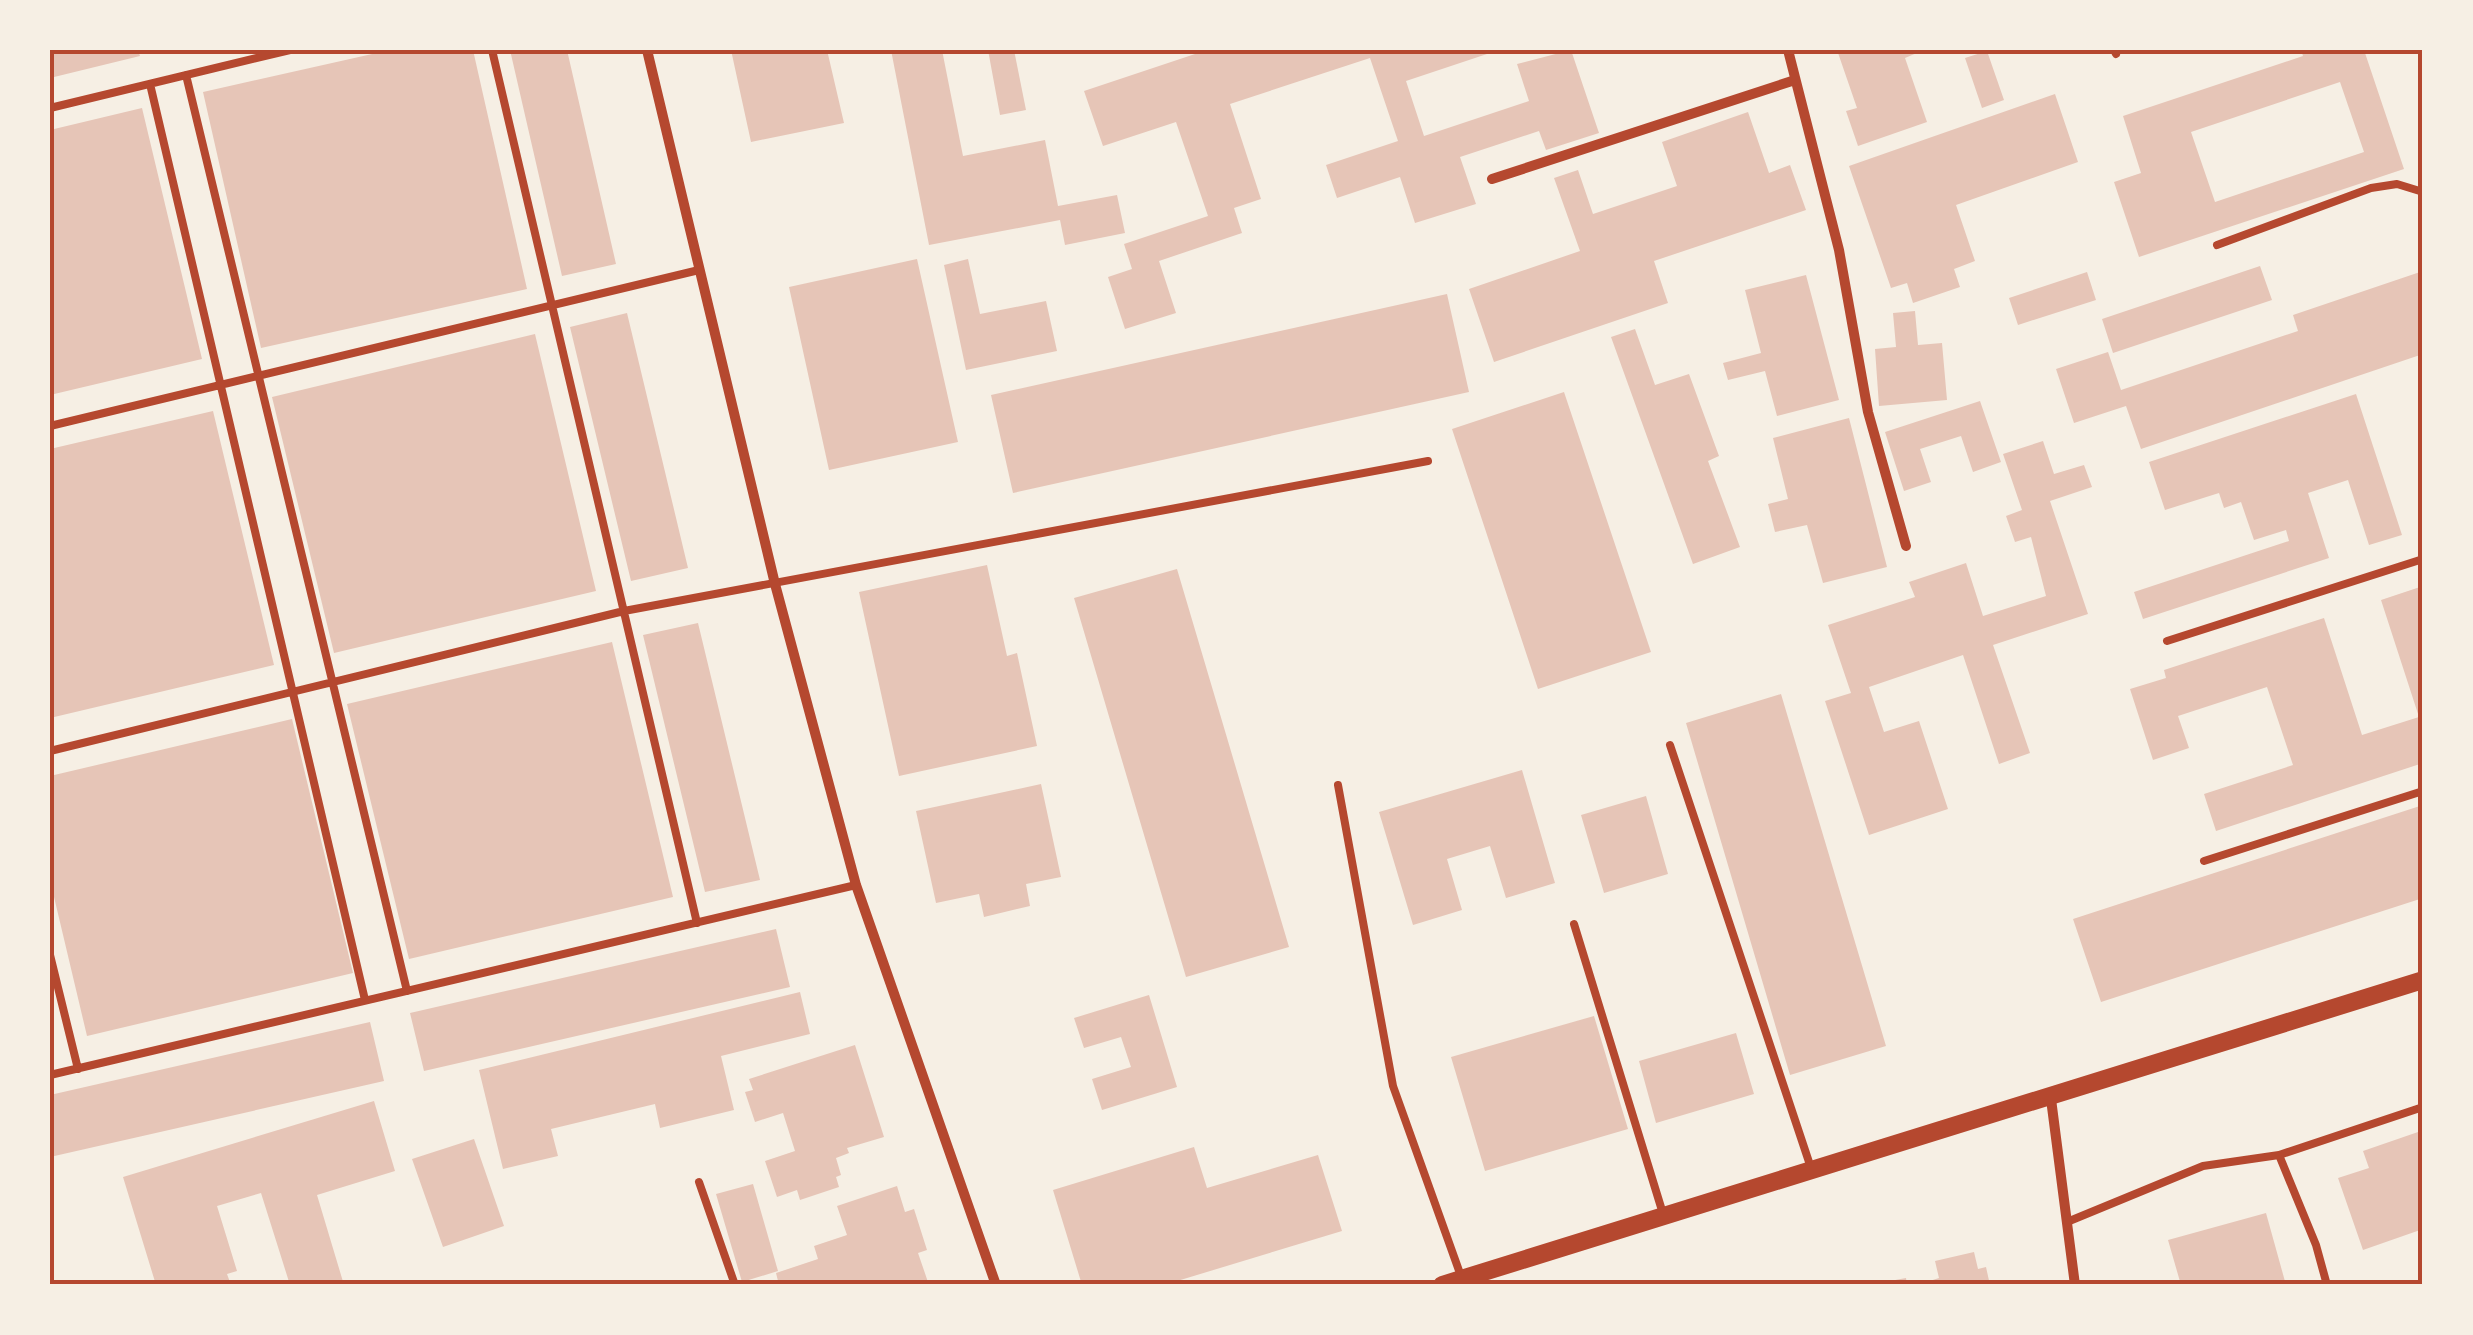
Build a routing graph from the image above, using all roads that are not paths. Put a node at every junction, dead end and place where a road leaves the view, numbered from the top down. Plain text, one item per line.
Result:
1 (290, 50) edge
2 (492, 50) edge
3 (647, 50) edge
4 (1788, 50) edge
5 (186, 75) junction
6 (1794, 80) junction
7 (150, 84) junction
8 (50, 108) edge
9 (1492, 179) dead end
10 (2423, 192) edge
11 (2218, 245) dead end
12 (699, 270) junction
13 (552, 305) junction
14 (259, 376) junction
15 (220, 385) junction
16 (50, 426) edge
17 (1428, 461) dead end
18 (1906, 546) dead end
19 (2423, 559) edge
20 (775, 584) junction
21 (624, 611) junction
22 (2167, 642) dead end
23 (333, 682) junction
24 (292, 692) junction
25 (1670, 745) dead end
26 (50, 751) edge
27 (1338, 785) dead end
28 (2423, 791) edge
29 (2204, 861) dead end
30 (856, 885) junction
31 (697, 923) junction
32 (1574, 924) dead end
33 (50, 955) edge
34 (2423, 980) edge
35 (407, 990) junction
36 (366, 1000) junction
37 (78, 1069) junction
38 (50, 1075) edge
39 (2051, 1099) junction
40 (2423, 1106) edge
41 (2278, 1155) junction
42 (1813, 1172) junction
43 (699, 1182) dead end
44 (1664, 1217) junction
45 (2067, 1222) junction
46 (1462, 1279) junction
47 (735, 1285) edge
48 (996, 1285) edge
49 (1442, 1285) edge
50 (2075, 1285) edge
51 (2327, 1285) edge

1 - 5 lane
2 - 13 lane
3 - 12 street
4 - 6 street
5 - 7 lane
5 - 14 lane
6 - 9 street
6 - 18 street
7 - 8 lane
7 - 15 lane
10 - 11 lane
12 - 13 lane
12 - 20 street
13 - 14 lane
13 - 21 lane
14 - 15 lane
14 - 23 lane
15 - 16 lane
15 - 24 lane
17 - 20 lane
19 - 22 lane
20 - 21 lane
20 - 30 street
21 - 23 lane
21 - 31 lane
23 - 24 lane
23 - 35 lane
24 - 26 lane
24 - 36 lane
25 - 42 lane
27 - 46 lane
28 - 29 lane
30 - 31 lane
30 - 48 street
31 - 35 lane
32 - 44 lane
33 - 37 lane
34 - 39 street
35 - 36 lane
36 - 37 lane
37 - 38 lane
39 - 42 street
39 - 45 street
40 - 41 lane
41 - 45 lane
41 - 51 lane
42 - 44 street
43 - 47 lane
44 - 46 street
45 - 50 street
46 - 49 street

